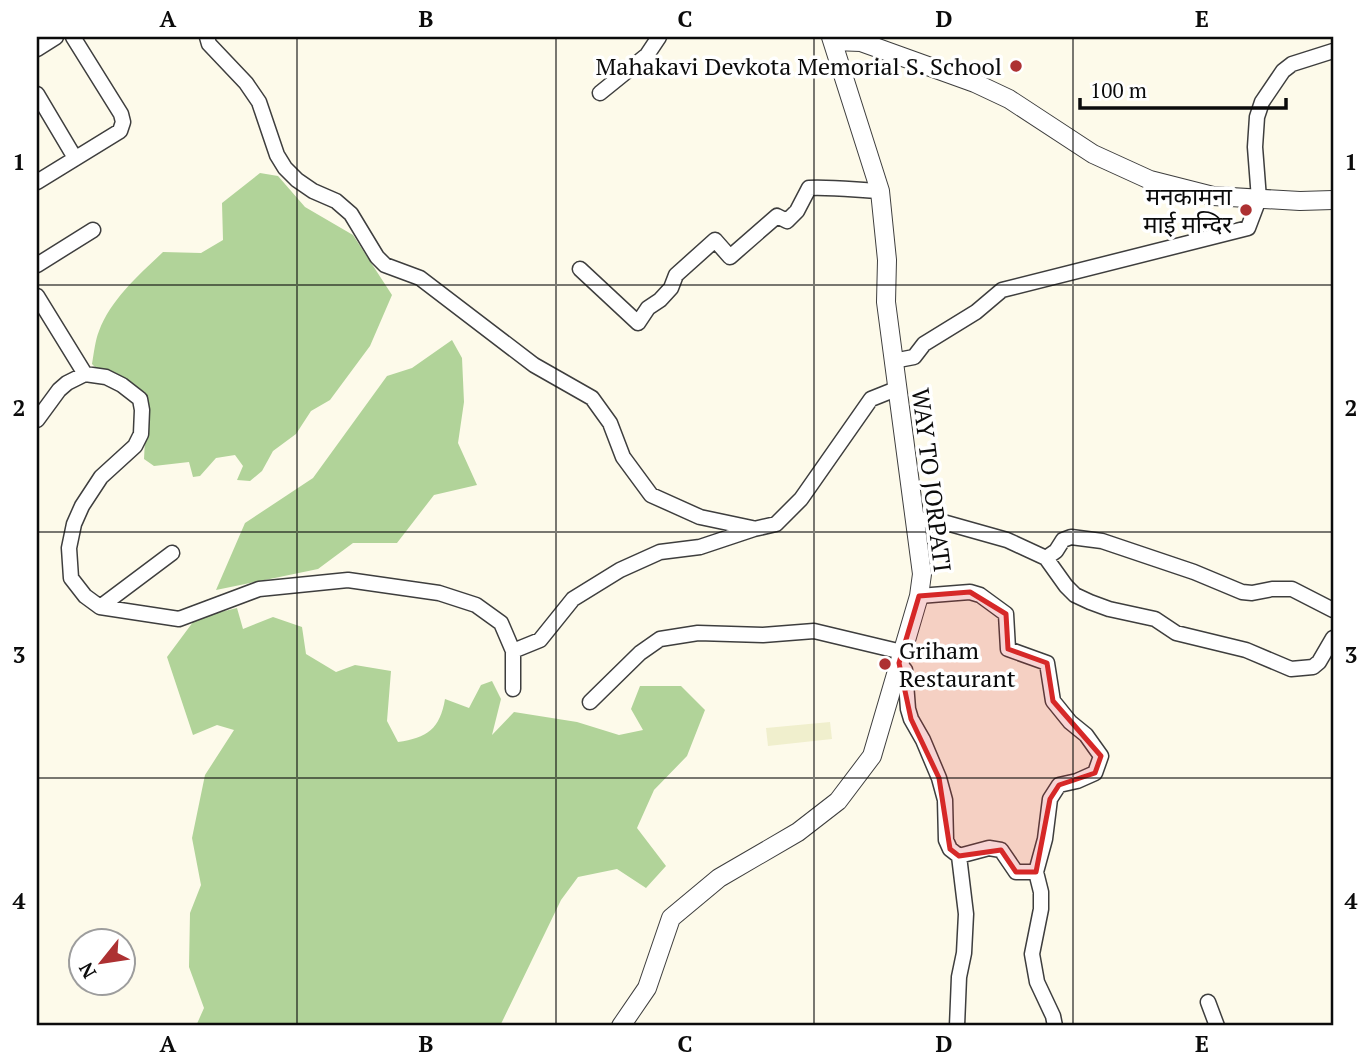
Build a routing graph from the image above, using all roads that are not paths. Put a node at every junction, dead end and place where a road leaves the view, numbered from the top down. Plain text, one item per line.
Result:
1 (56, 37) edge
2 (73, 37) edge
3 (207, 37) edge
4 (659, 37) edge
5 (832, 39) edge
6 (37, 49) edge
7 (1333, 51) edge
8 (600, 93) dead end
9 (37, 94) edge
10 (75, 158) junction
11 (37, 182) edge
12 (880, 191) junction
13 (1259, 199) junction
14 (1333, 200) edge
15 (93, 230) dead end
16 (37, 265) edge
17 (580, 269) dead end
18 (37, 296) edge
19 (892, 361) junction
20 (85, 374) junction
21 (896, 389) junction
22 (37, 420) edge
23 (914, 519) junction
24 (754, 529) junction
25 (172, 553) dead end
26 (1046, 558) junction
27 (919, 596) junction
28 (100, 607) junction
29 (1333, 610) edge
30 (1333, 638) edge
31 (513, 651) junction
32 (900, 657) junction
33 (513, 689) dead end
34 (590, 702) dead end
35 (959, 856) junction
36 (1036, 872) junction
37 (1208, 1002) dead end
38 (621, 1026) edge
39 (957, 1026) edge
40 (1055, 1026) edge
41 (1217, 1026) edge

1 - 6 street
2 - 10 street
3 - 24 street
4 - 8 street
5 - 12 street, WAY TO JORPATI
5 - 13 street
7 - 13 street
9 - 10 street
10 - 11 street
12 - 17 street
12 - 19 street, WAY TO JORPATI
13 - 14 street
13 - 19 street
15 - 16 street
18 - 20 street
19 - 21 street, WAY TO JORPATI
20 - 22 street
20 - 28 street
21 - 23 street, WAY TO JORPATI
21 - 24 street
23 - 26 street
23 - 27 street, WAY TO JORPATI
24 - 31 street
25 - 28 street
26 - 29 street
26 - 30 street
27 - 32 street, WAY TO JORPATI
27 - 36 street
28 - 31 street
31 - 33 street
32 - 34 street
32 - 35 street
32 - 38 street, WAY TO JORPATI
35 - 36 street
35 - 39 street
36 - 40 street
37 - 41 street

